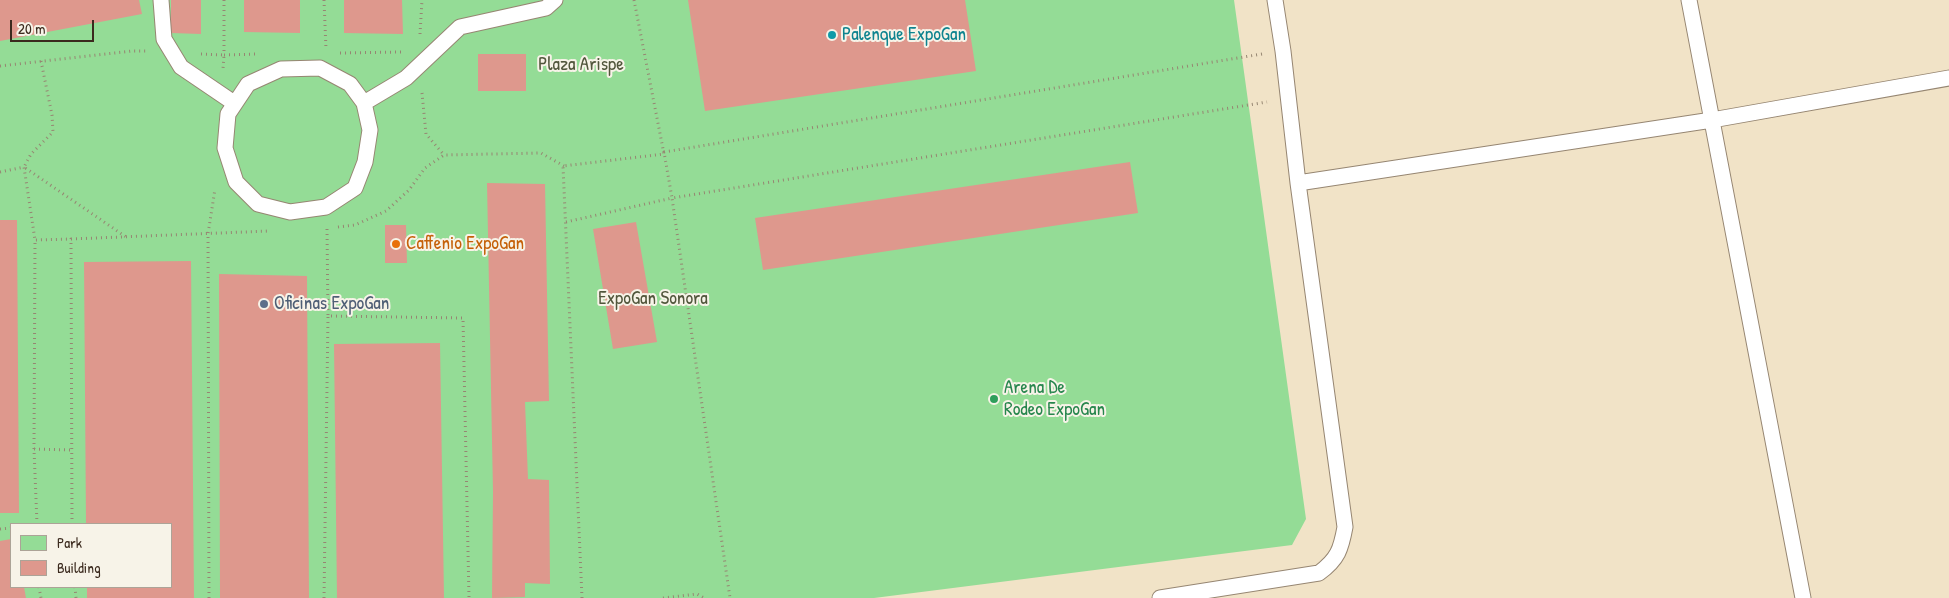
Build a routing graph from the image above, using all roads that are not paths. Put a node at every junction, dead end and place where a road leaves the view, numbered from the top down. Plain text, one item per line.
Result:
1 (161, 0) edge
2 (555, 0) edge
3 (1275, 0) edge
4 (1689, 0) edge
5 (1949, 78) edge
6 (364, 103) junction
7 (234, 104) junction
8 (1712, 120) junction
9 (1298, 183) junction
10 (1160, 598) edge
11 (1803, 598) edge

1 - 7 lane
2 - 6 lane
3 - 9 lane
4 - 8 lane
5 - 8 lane
6 - 7 lane
6 - 7 lane
8 - 9 lane
8 - 11 lane
9 - 10 lane

